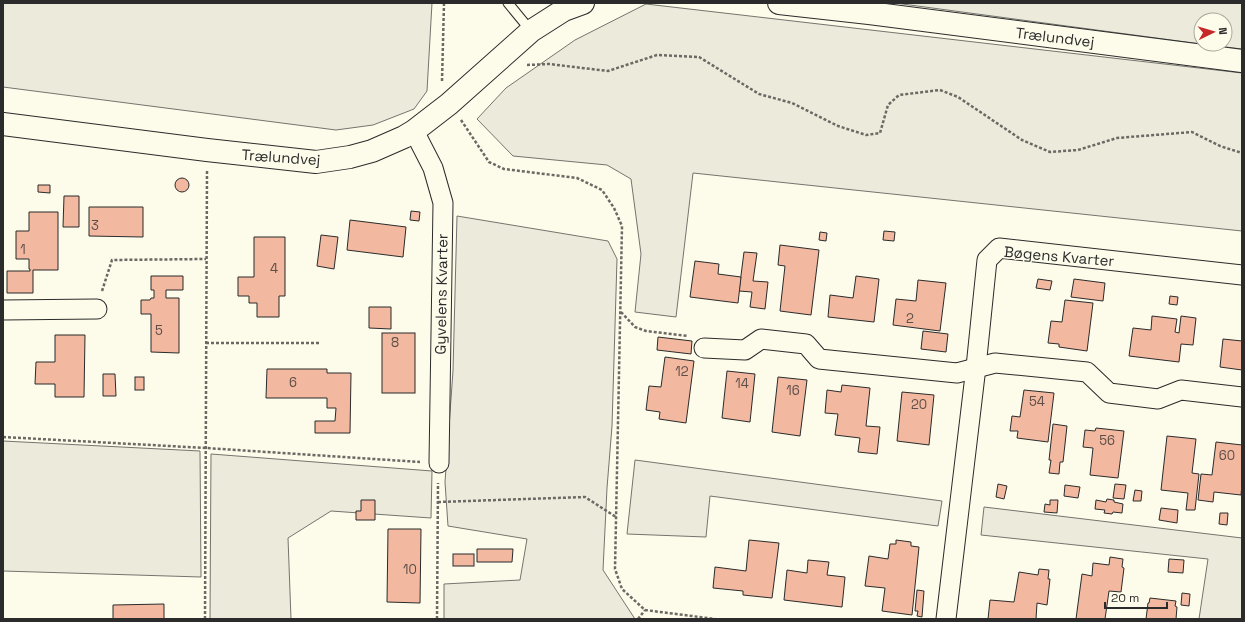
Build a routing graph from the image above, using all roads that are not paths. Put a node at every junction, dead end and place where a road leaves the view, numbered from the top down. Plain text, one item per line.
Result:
1 (508, 3) edge
2 (583, 3) edge
3 (779, 3) edge
4 (870, 8) edge
5 (531, 31) junction
6 (1242, 61) edge
7 (3, 124) edge
8 (414, 131) junction
9 (1242, 275) edge
10 (98, 308) road end
11 (3, 310) edge
12 (704, 348) road end
13 (976, 367) junction
14 (1242, 397) edge
15 (439, 464) road end
16 (946, 619) edge

1 - 5 lane
2 - 5 street, Trælundvej
3 - 4 street, Trælundvej
4 - 6 street, Trælundvej
5 - 8 street, Trælundvej
7 - 8 street, Trælundvej
8 - 15 street, Gyvelens Kvarter
9 - 13 street, Bøgens Kvarter
10 - 11 street
12 - 13 street
13 - 14 street
13 - 16 street, Bøgens Kvarter

